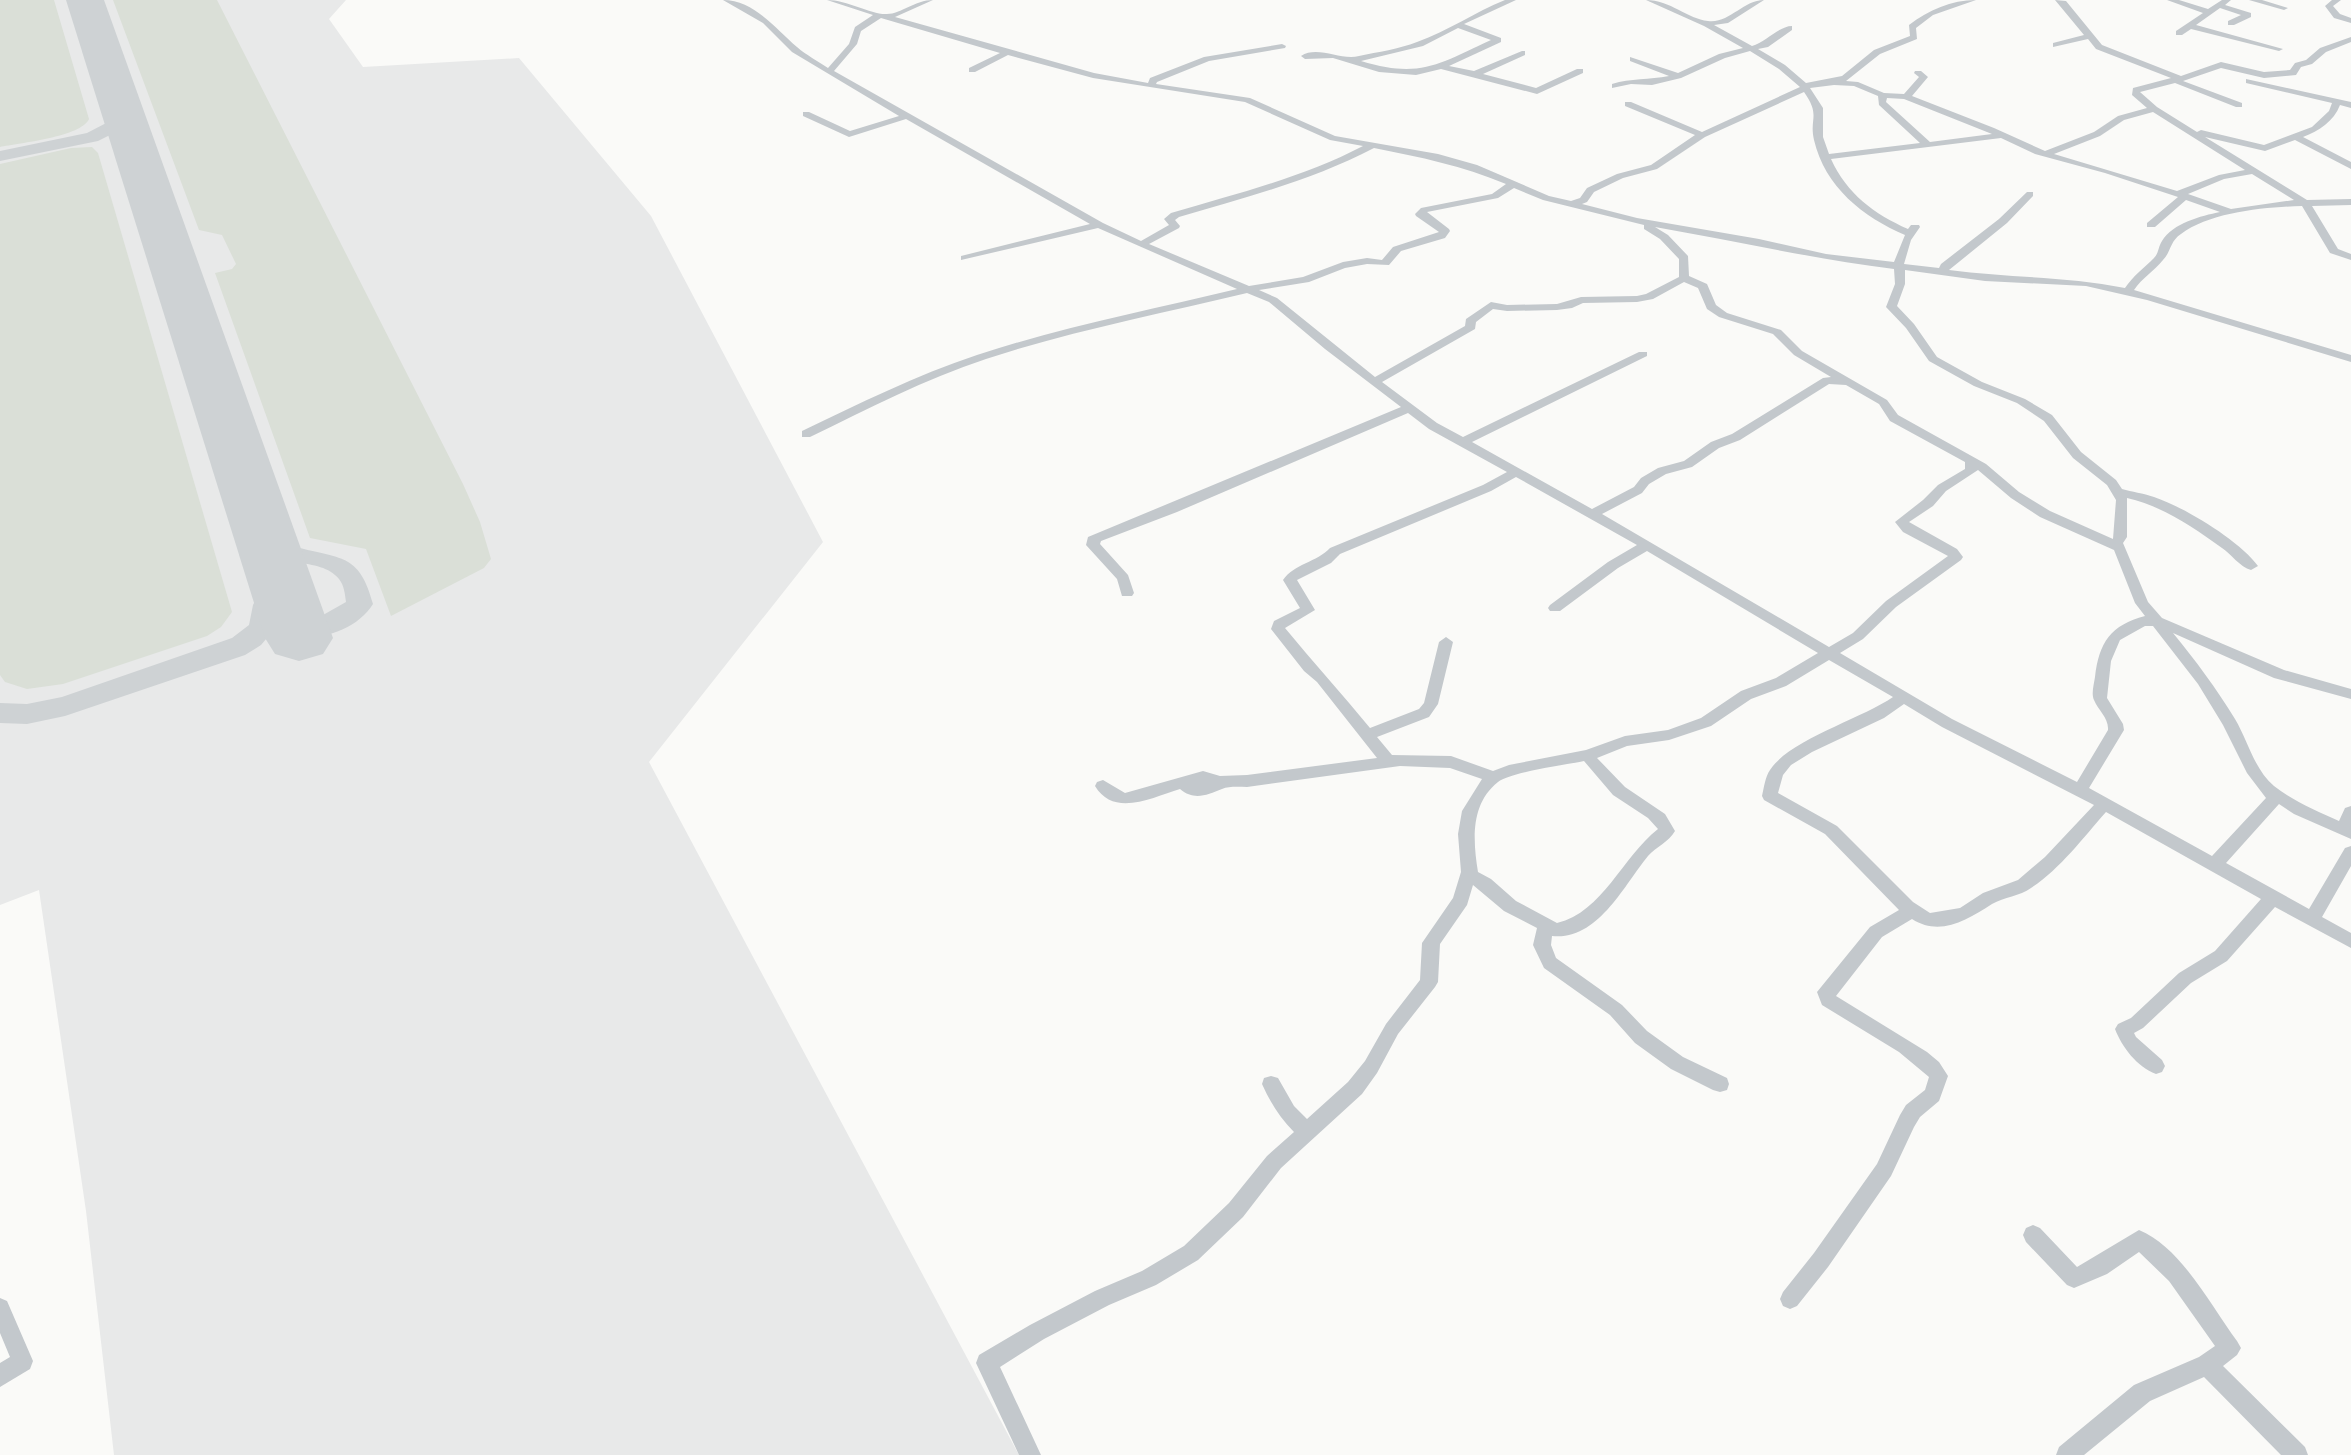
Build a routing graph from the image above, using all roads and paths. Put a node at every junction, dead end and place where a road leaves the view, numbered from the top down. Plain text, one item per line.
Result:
1 (727, 0) edge
2 (831, 0) edge
3 (929, 0) edge
4 (1512, 0) edge
5 (1650, 0) edge
6 (1760, 0) edge
7 (1972, 0) edge
8 (2059, 0) edge
9 (2171, 0) edge
10 (2227, 0) edge
11 (2253, 0) edge
12 (2337, 0) edge
13 (856, 4) edge
14 (2218, 5) junction
15 (2284, 8) dead end
16 (2208, 12) junction
17 (885, 16) junction
18 (2351, 21) edge
19 (2231, 23) dead end
20 (1707, 24) junction
21 (1458, 25) junction
22 (2190, 26) junction
23 (1789, 28) dead end
24 (2179, 33) dead end
25 (2091, 36) junction
26 (2351, 38) edge
27 (2056, 45) dead end
28 (1282, 46) dead end
29 (2337, 46) junction
30 (2279, 49) dead end
31 (1752, 50) junction
32 (1008, 52) junction
33 (1522, 53) dead end
34 (2350, 53) edge
35 (1466, 55) junction
36 (1305, 56) dead end
37 (1476, 58) dead end
38 (1633, 59) dead end
39 (1353, 60) junction
40 (1485, 61) dead end
41 (1495, 64) junction
42 (1439, 66) junction
43 (972, 70) dead end
44 (1580, 70) dead end
45 (2203, 70) junction
46 (829, 72) junction
47 (1918, 73) dead end
48 (1475, 74) junction
49 (1678, 75) junction
50 (2177, 79) junction
51 (1834, 82) junction
52 (1151, 86) junction
53 (1615, 86) dead end
54 (1804, 87) junction
55 (1883, 95) junction
56 (1906, 97) junction
57 (2337, 101) junction
58 (1628, 104) dead end
59 (2239, 105) dead end
60 (2351, 105) edge
61 (2154, 109) junction
62 (806, 114) dead end
63 (904, 117) junction
64 (2192, 133) junction
65 (1702, 135) junction
66 (2001, 136) junction
67 (2295, 136) junction
68 (1927, 144) junction
69 (1373, 145) junction
70 (2044, 154) junction
71 (1826, 158) junction
72 (2351, 166) edge
73 (2254, 171) junction
74 (1512, 185) junction
75 (2030, 194) dead end
76 (2182, 195) junction
77 (2351, 202) edge
78 (2305, 203) junction
79 (1572, 204) junction
80 (2228, 211) junction
81 (1637, 221) junction
82 (1099, 225) junction
83 (2151, 225) dead end
84 (1142, 244) junction
85 (2351, 257) edge
86 (965, 258) dead end
87 (1899, 266) junction
88 (1943, 271) junction
89 (1684, 278) junction
90 (1247, 290) junction
91 (2128, 292) junction
92 (1643, 354) dead end
93 (2351, 359) edge
94 (1374, 382) junction
95 (1846, 382) junction
96 (1410, 408) junction
97 (806, 434) dead end
98 (1463, 442) junction
99 (1972, 462) junction
100 (1517, 472) junction
101 (2118, 492) junction
102 (1592, 514) junction
103 (1647, 545) junction
104 (2116, 545) junction
105 (2251, 567) dead end
106 (1127, 593) dead end
107 (1555, 608) dead end
108 (2158, 622) junction
109 (1446, 642) dead end
110 (1827, 652) junction
111 (2351, 694) edge
112 (1904, 697) junction
113 (1369, 734) junction
114 (1588, 755) junction
115 (1389, 762) junction
116 (1493, 777) junction
117 (1103, 786) dead end
118 (2080, 790) junction
119 (2269, 790) junction
120 (2104, 803) junction
121 (2351, 812) edge
122 (2347, 831) edge
123 (2351, 852) edge
124 (2215, 864) junction
125 (1470, 876) junction
126 (2273, 897) junction
127 (1912, 910) junction
128 (2312, 919) junction
129 (1546, 925) junction
130 (2351, 942) edge
131 (2156, 1066) dead end
132 (1270, 1084) dead end
133 (1720, 1084) dead end
134 (1308, 1133) junction
135 (2033, 1235) dead end
136 (1790, 1299) dead end
137 (0, 1308) edge
138 (2207, 1365) junction
139 (0, 1376) edge
140 (1030, 1455) edge
141 (2067, 1455) edge
142 (2297, 1455) edge

1 - 46 street
2 - 13 street
3 - 17 street
4 - 21 street
5 - 20 street
6 - 20 street
7 - 51 street
8 - 25 street
9 - 16 street
10 - 14 street
11 - 15 street
12 - 18 street
13 - 17 street
14 - 16 street
14 - 19 street
16 - 22 street
17 - 32 street
17 - 46 street
20 - 31 street
21 - 35 street
21 - 39 street
22 - 24 street
22 - 30 street
23 - 31 street
25 - 27 street
25 - 50 street
26 - 29 street
28 - 52 street
29 - 34 street
29 - 45 street
31 - 49 street
31 - 54 street
32 - 43 street
32 - 52 street
33 - 41 street
35 - 37 street
35 - 42 street
36 - 39 street
38 - 49 street
39 - 42 street
40 - 41 street
41 - 48 street
42 - 48 street
44 - 48 street
45 - 50 street
45 - 57 street
46 - 63 street
47 - 56 street
49 - 53 street
50 - 59 street
50 - 61 street
51 - 54 street
51 - 55 street
52 - 69 street
54 - 65 street
54 - 71 street
55 - 56 street
55 - 68 street
56 - 66 street
57 - 60 street
57 - 67 street
58 - 65 street
61 - 64 street
61 - 70 street
62 - 63 street
63 - 82 street
64 - 67 street
64 - 73 street
65 - 79 street
66 - 68 street
66 - 70 street
67 - 72 street
68 - 71 street
69 - 74 street
69 - 84 street
70 - 76 street
71 - 87 street
73 - 76 street
73 - 78 street
74 - 79 street
74 - 90 street
75 - 88 street
76 - 80 street
76 - 83 street
77 - 78 street
78 - 80 street
78 - 85 street
79 - 81 street
80 - 91 street
81 - 87 street
81 - 89 street
82 - 84 street
82 - 86 street
84 - 90 street
87 - 88 street
87 - 101 street
88 - 91 street
89 - 94 street
89 - 95 street
90 - 94 street
90 - 97 street
91 - 93 street
92 - 98 street
94 - 96 street
95 - 99 street
95 - 102 street
96 - 98 street
96 - 106 street
98 - 100 street
99 - 104 street
99 - 110 street
100 - 102 street
100 - 113 street
101 - 104 street
101 - 105 street
102 - 103 street
103 - 107 street
103 - 110 street
104 - 108 street
108 - 111 street
108 - 118 street
108 - 119 street
109 - 113 street
110 - 112 street
110 - 114 street
112 - 118 street
112 - 127 street
113 - 115 street
114 - 116 street
114 - 129 street
115 - 116 street
115 - 117 street
116 - 125 street
118 - 120 street
119 - 122 street
119 - 124 street
120 - 124 street
120 - 127 street
121 - 122 street
123 - 128 street
124 - 126 street
125 - 129 street
125 - 134 street
126 - 128 street
126 - 131 street
127 - 136 street
128 - 130 street
129 - 133 street
132 - 134 street
134 - 140 street
135 - 138 street
137 - 139 street
138 - 141 street
138 - 142 street

